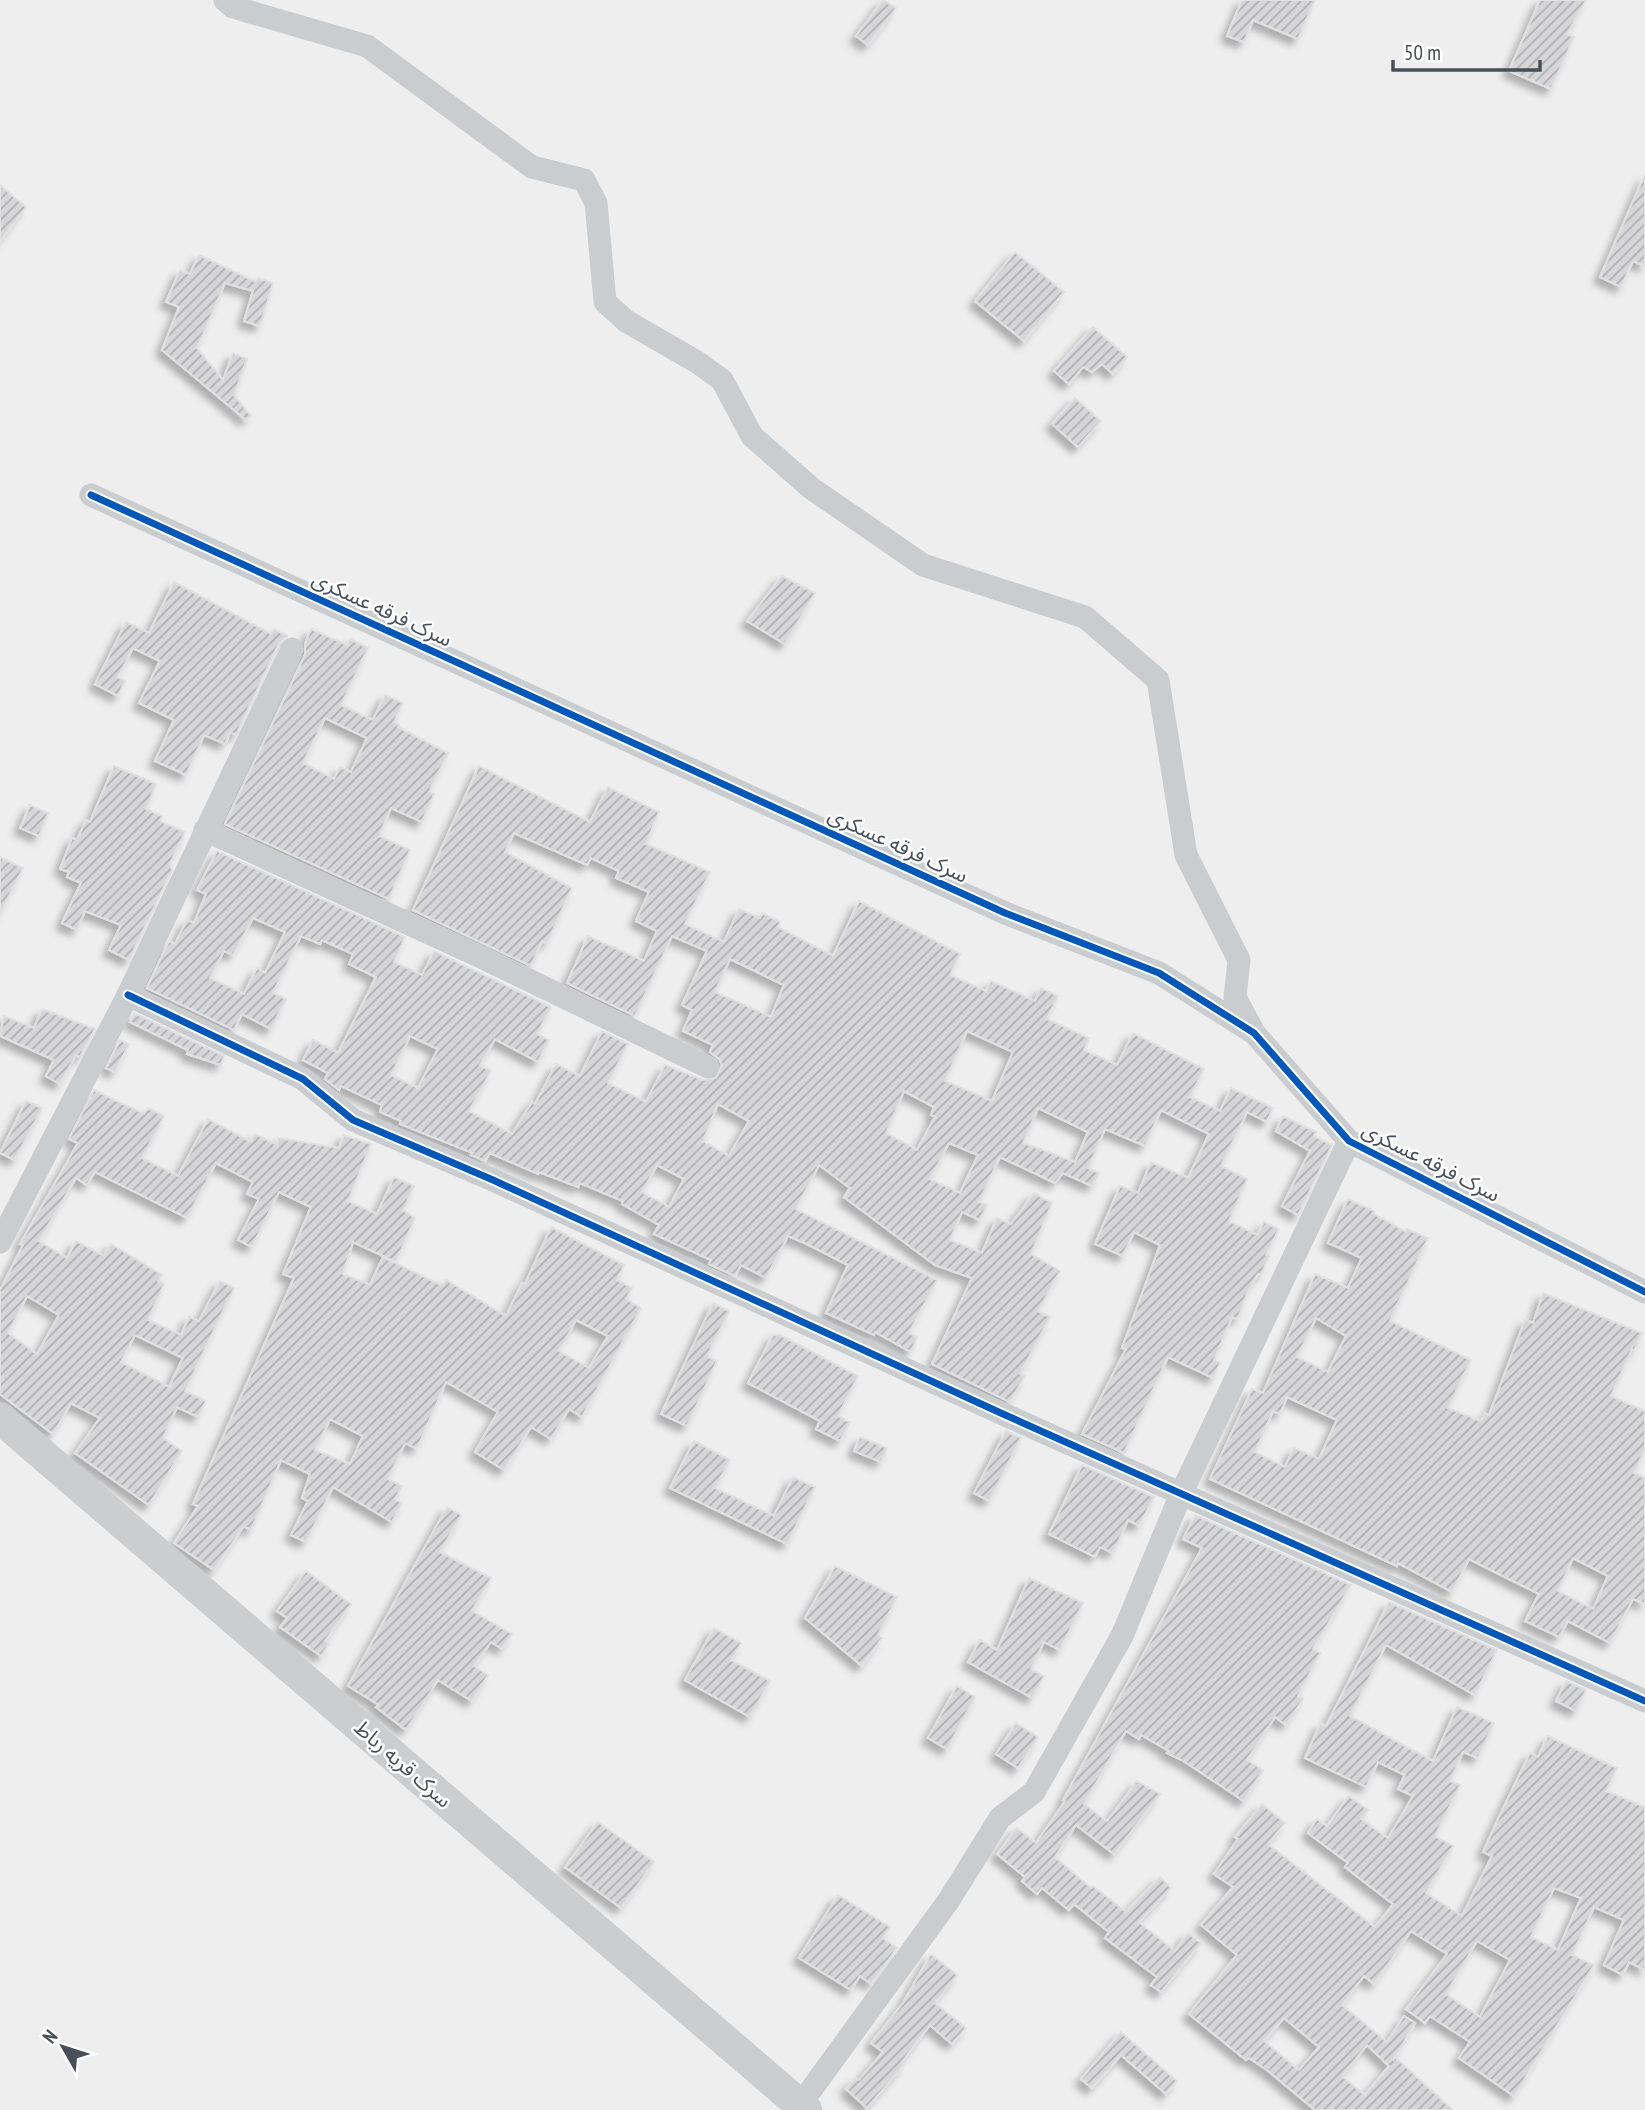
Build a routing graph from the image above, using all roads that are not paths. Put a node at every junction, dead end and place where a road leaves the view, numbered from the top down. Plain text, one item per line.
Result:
1 (225, 0) edge
2 (90, 495) dead end
3 (292, 649) dead end
4 (205, 830) junction
5 (128, 995) junction
6 (1254, 1033) junction
7 (708, 1067) dead end
8 (1349, 1141) junction
9 (0, 1242) edge
10 (1645, 1292) edge
11 (0, 1418) edge
12 (1181, 1494) junction
13 (1645, 1701) edge
14 (803, 2107) edge

1 - 6 street
2 - 6 street, سرک فرقه عسکری
3 - 4 street
4 - 5 street
4 - 7 street
5 - 9 street
5 - 12 street
6 - 8 street, سرک فرقه عسکری
8 - 10 street, سرک فرقه عسکری
8 - 12 street
11 - 14 street, سرک قریه رباط
12 - 13 street
12 - 14 street

